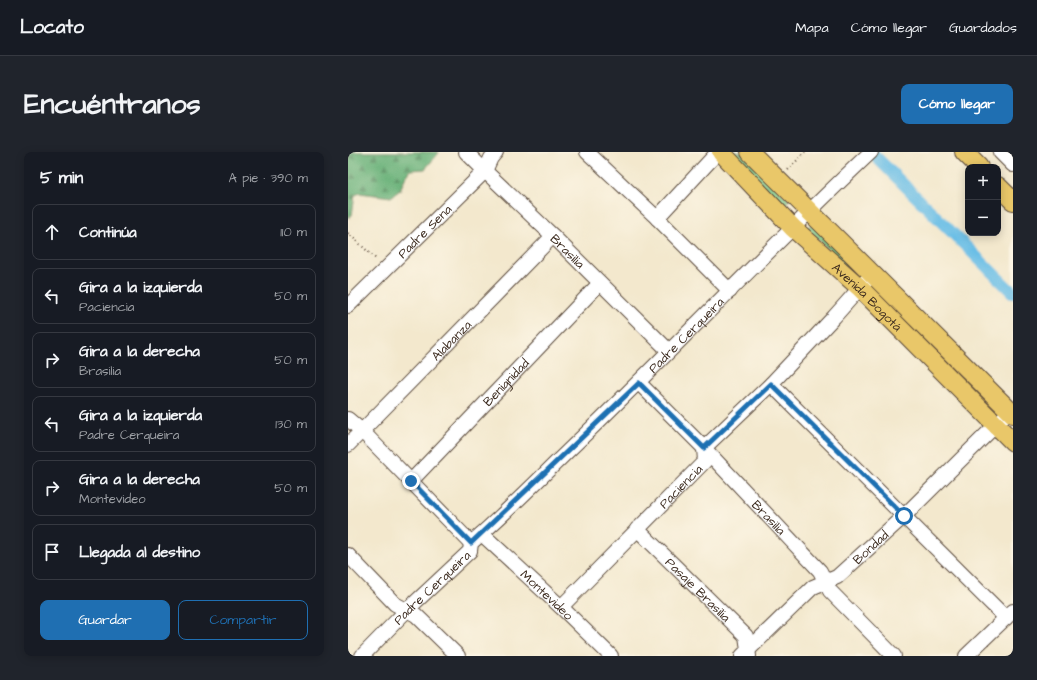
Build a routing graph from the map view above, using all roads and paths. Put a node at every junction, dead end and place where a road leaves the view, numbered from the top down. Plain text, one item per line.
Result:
1 (466, 152) edge
2 (496, 152) edge
3 (587, 152) edge
4 (719, 152) edge
5 (750, 152) edge
6 (805, 152) edge
7 (871, 152) edge
8 (964, 152) edge
9 (1000, 152) edge
10 (976, 164) edge
11 (1013, 165) edge
12 (485, 171) junction
13 (778, 180) junction
14 (1001, 189) edge
15 (1013, 201) edge
16 (810, 211) junction
17 (657, 218) junction
18 (793, 228) junction
19 (348, 233) edge
20 (553, 236) junction
21 (386, 269) junction
22 (872, 274) junction
23 (600, 283) junction
24 (859, 287) junction
25 (730, 291) junction
26 (348, 306) edge
27 (669, 351) junction
28 (639, 383) junction
29 (771, 384) junction
30 (1011, 412) edge
31 (348, 419) edge
32 (995, 425) junction
33 (362, 431) junction
34 (1013, 442) edge
35 (348, 445) edge
36 (704, 448) junction
37 (411, 481) junction
38 (904, 516) junction
39 (637, 529) junction
40 (476, 538) junction
41 (348, 556) edge
42 (825, 582) junction
43 (561, 606) junction
44 (407, 610) junction
45 (1010, 614) edge
46 (746, 654) edge
47 (362, 656) edge
48 (458, 656) edge
49 (611, 656) edge
50 (894, 656) edge
51 (966, 656) edge

1 - 12 street, Brasilia
2 - 12 street, Padre Sena
3 - 17 street
4 - 17 street
4 - 18 main road, Avenida Bogotá
5 - 13 main road, Avenida Bogotá
6 - 13 path
7 - 16 street, Padre Cerqueira
8 - 10 main road
9 - 11 street
12 - 20 street, Brasilia
12 - 21 street, Padre Sena
13 - 16 main road, Avenida Bogotá
14 - 15 main road
16 - 18 street, Padre Cerqueira
16 - 22 main road, Avenida Bogotá
17 - 25 street
18 - 24 main road, Avenida Bogotá
18 - 25 street, Padre Cerqueira
19 - 21 path
20 - 23 street, Brasilia
20 - 33 street, Alabanza
21 - 26 street, Padre Sena
22 - 24 street, Paciencia
22 - 30 main road, Avenida Bogotá
23 - 27 street, Brasilia
23 - 37 street, Benignidad
24 - 29 street, Paciencia
24 - 32 main road, Avenida Bogotá
25 - 27 street, Padre Cerqueira
27 - 28 street, Padre Cerqueira
28 - 36 street, Brasilia
28 - 40 street, Padre Cerqueira
29 - 36 street, Paciencia
29 - 38 street
30 - 32 street, Bondad
31 - 33 street, Montevideo
32 - 34 main road, Avenida Bogotá
32 - 38 street, Bondad
33 - 35 street, Alabanza
33 - 37 street, Montevideo
36 - 39 street, Paciencia
36 - 42 street, Brasilia
37 - 40 street, Montevideo
38 - 42 street, Bondad
38 - 45 street
39 - 43 street, Paciencia
39 - 46 street, Pasaje Brasilia
40 - 43 street, Montevideo
40 - 44 street, Padre Cerqueira
41 - 44 street
42 - 46 street, Bondad
42 - 50 street, Brasilia
43 - 49 street, Montevideo
44 - 47 street, Padre Cerqueira
44 - 48 street
45 - 51 street

